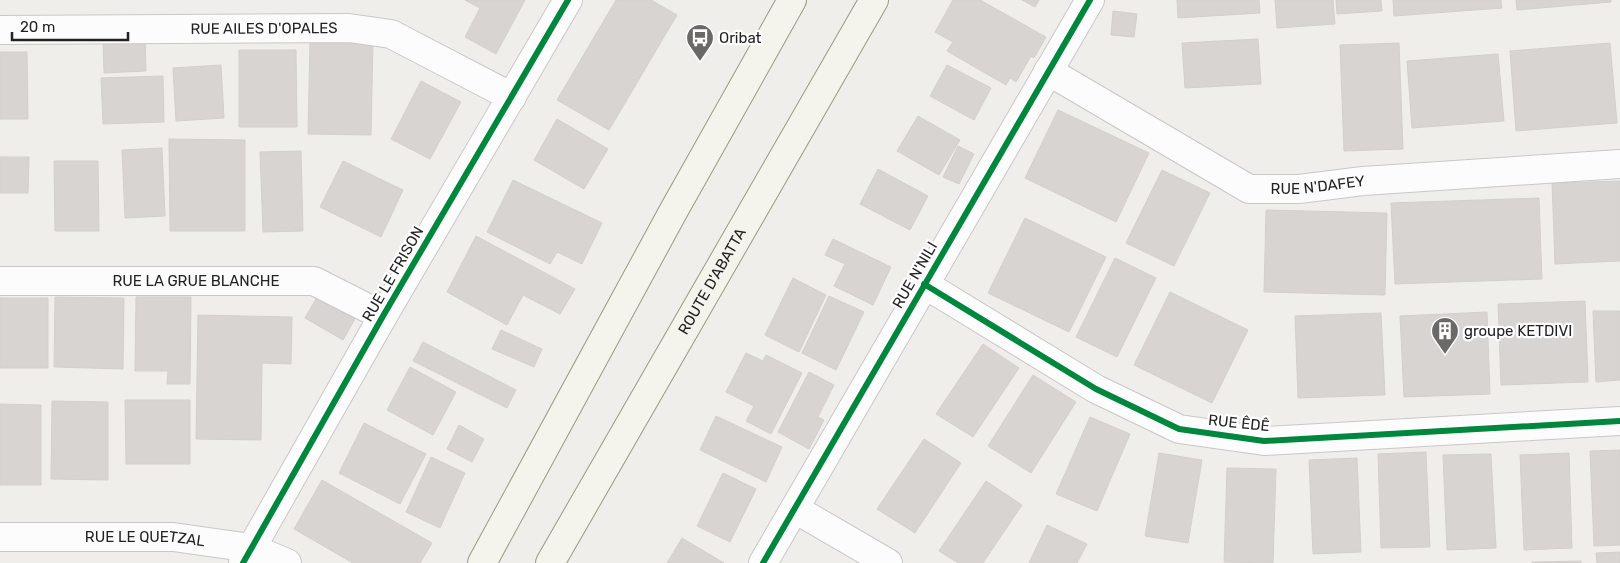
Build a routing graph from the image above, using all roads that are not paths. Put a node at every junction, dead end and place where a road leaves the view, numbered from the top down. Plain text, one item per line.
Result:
1 (568, 0) edge
2 (792, 0) edge
3 (874, 0) edge
4 (1090, 0) edge
5 (0, 30) edge
6 (1048, 71) junction
7 (512, 97) junction
8 (1620, 164) edge
9 (0, 281) edge
10 (924, 284) junction
11 (383, 316) junction
12 (1620, 421) edge
13 (795, 509) junction
14 (0, 536) edge
15 (247, 556) edge
16 (287, 563) edge
17 (482, 563) edge
18 (550, 563) edge
19 (763, 563) edge
20 (888, 563) edge

1 - 7 street, RUE LE FRISON
2 - 17 street
3 - 18 street, ROUTE D'ABATTA
4 - 6 street, RUE N'NILI
5 - 7 street, RUE AILES D'OPALES
6 - 8 street, RUE N'DAFEY
6 - 10 street, RUE N'NILI
7 - 11 street, RUE LE FRISON
9 - 11 street, RUE LA GRUE BLANCHE
10 - 12 street, RUE ÊDÊ
10 - 13 street, RUE N'NILI
11 - 15 street, RUE LE FRISON
13 - 19 street, RUE N'NILI
13 - 20 street
14 - 15 street, RUE LE QUETZAL
15 - 16 street, RUE LE QUETZAL

